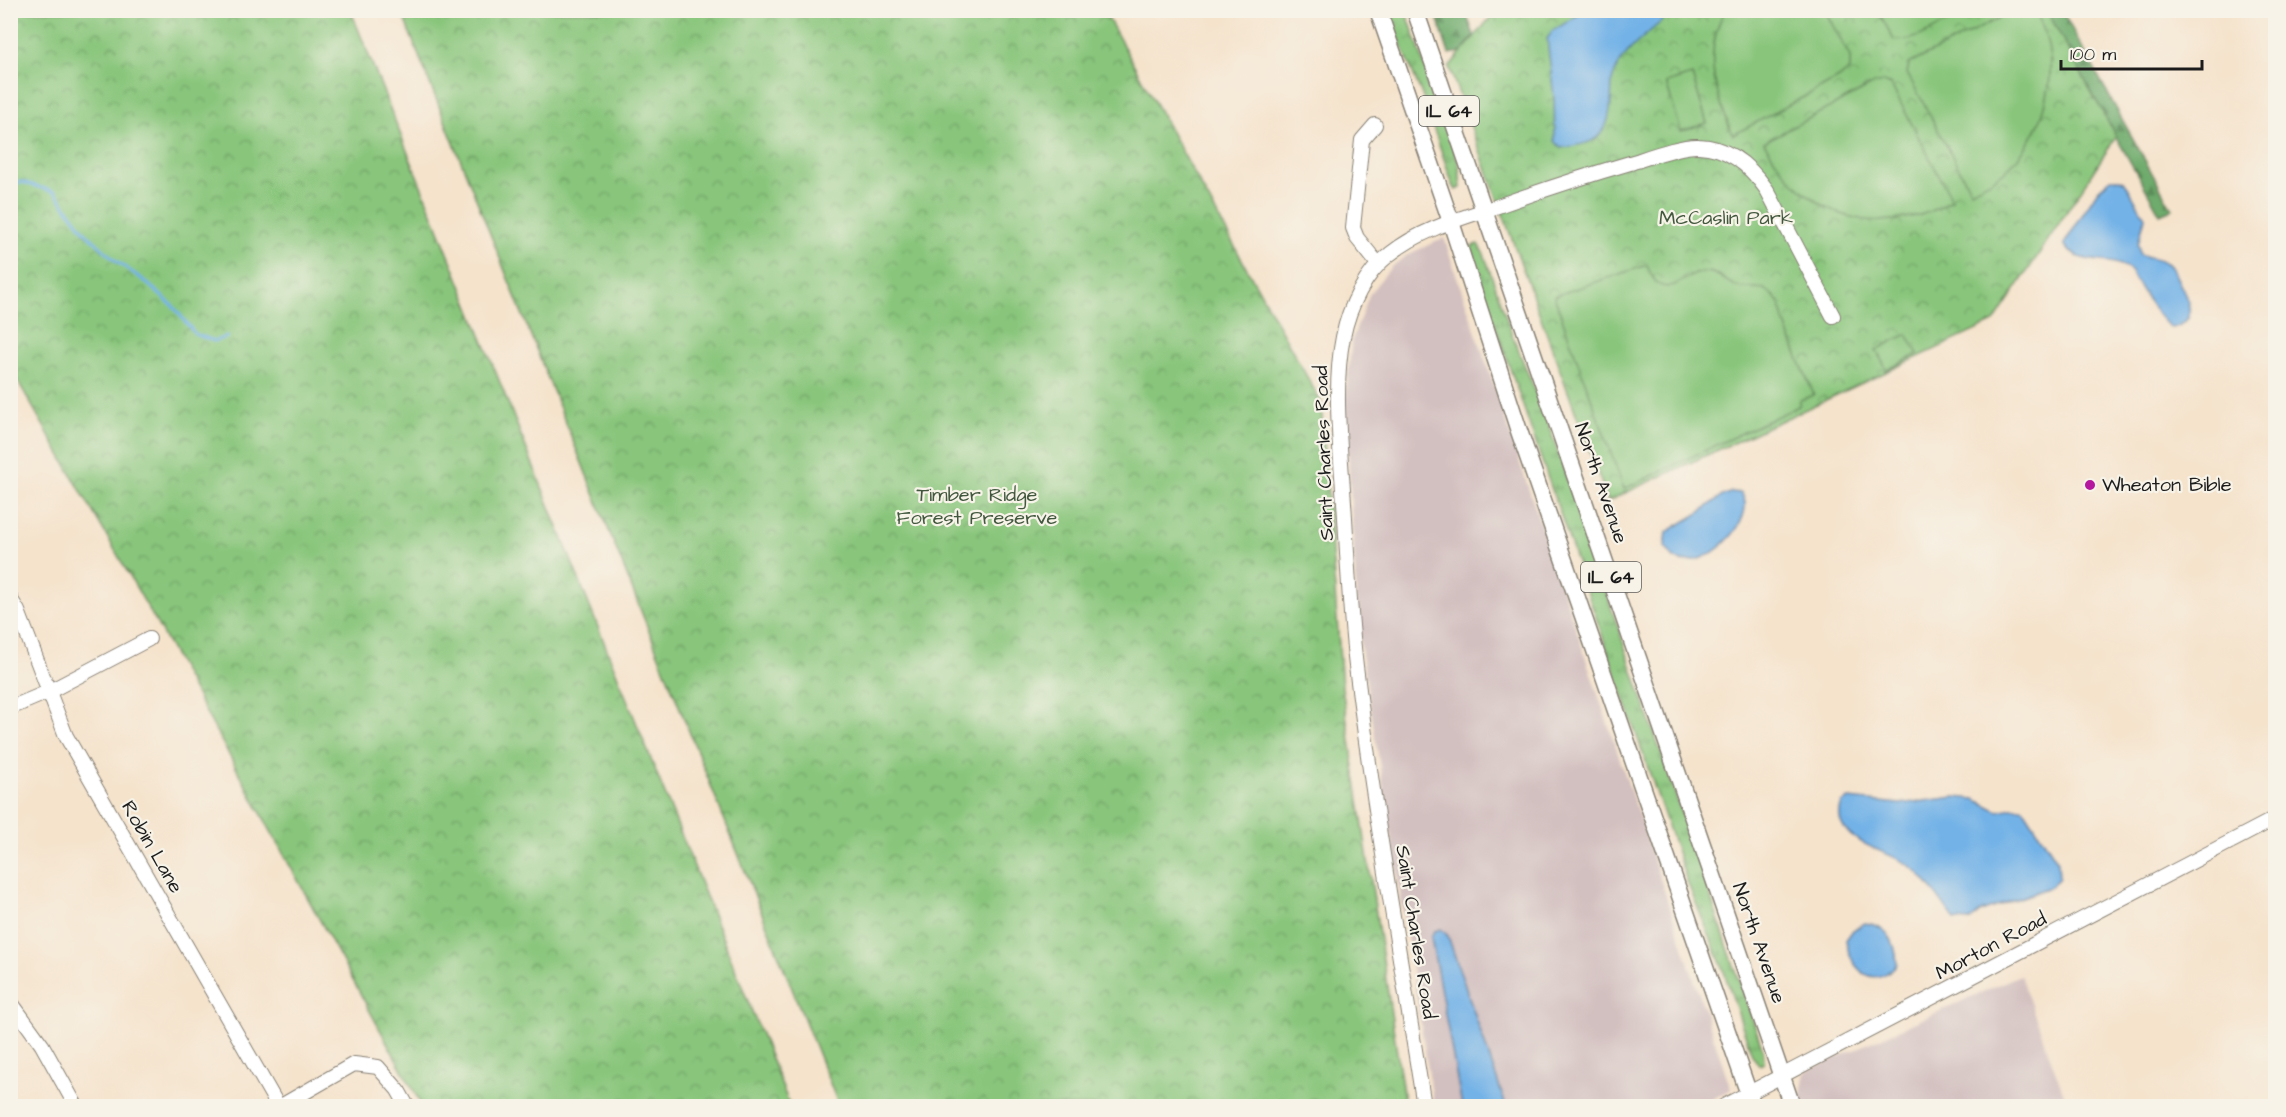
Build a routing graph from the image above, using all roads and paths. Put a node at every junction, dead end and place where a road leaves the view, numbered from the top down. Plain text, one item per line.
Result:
1 (1378, 10) edge
2 (1415, 10) edge
3 (1375, 124) dead end
4 (1484, 211) junction
5 (1451, 222) junction
6 (1378, 264) junction
7 (1833, 316) dead end
8 (10, 598) edge
9 (148, 639) dead end
10 (48, 692) junction
11 (10, 708) edge
12 (2276, 818) edge
13 (10, 1000) edge
14 (1782, 1076) junction
15 (1751, 1100) edge
16 (76, 1107) edge
17 (280, 1107) edge
18 (407, 1107) edge
19 (1424, 1107) edge
20 (1724, 1107) edge
21 (1792, 1107) edge

1 - 5 main road, IL 64
2 - 4 main road, North Avenue / IL 64
3 - 6 street
4 - 5 street, Saint Charles Road
4 - 7 street, Saint Charles Road
4 - 14 main road, North Avenue / IL 64
5 - 6 street, Saint Charles Road
5 - 15 main road, IL 64
6 - 19 street, Saint Charles Road
8 - 10 street, Robin Lane
9 - 10 street
10 - 11 street
10 - 17 street, Robin Lane
12 - 14 street, Morton Road
13 - 16 street
14 - 15 street, Morton Road
14 - 21 main road, North Avenue / IL 64
15 - 20 street, Morton Road
17 - 18 street

